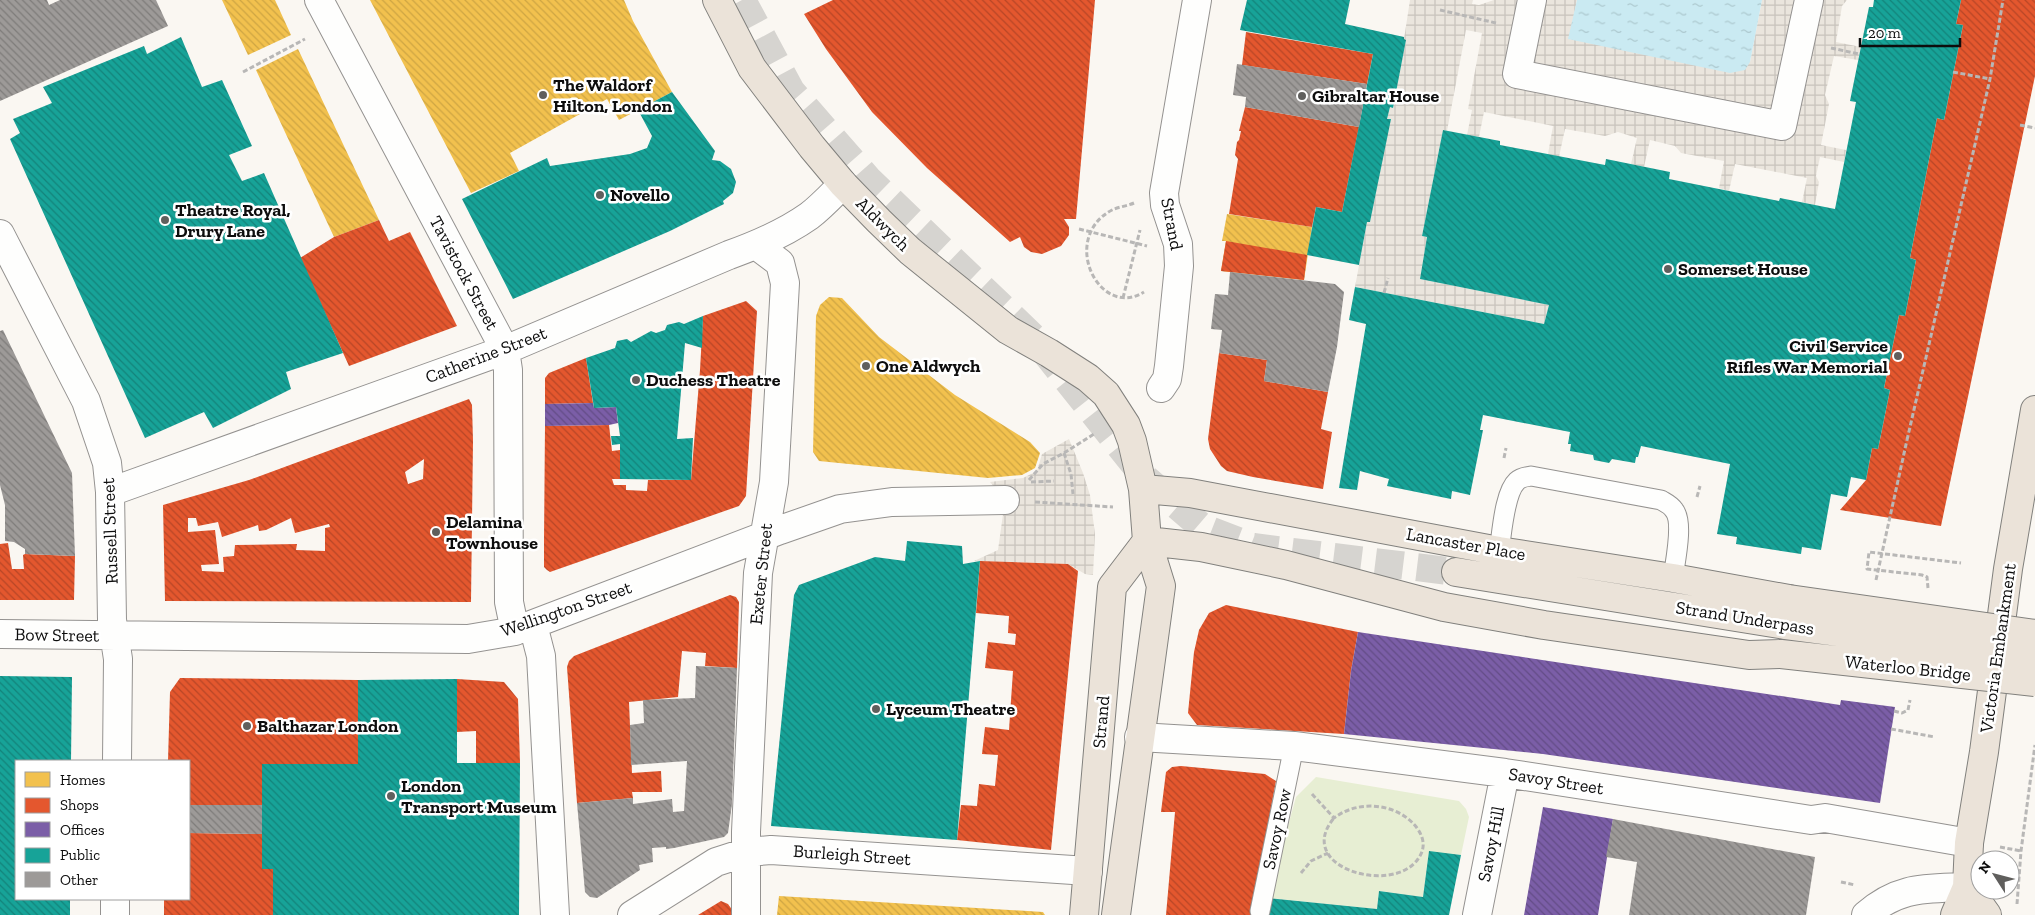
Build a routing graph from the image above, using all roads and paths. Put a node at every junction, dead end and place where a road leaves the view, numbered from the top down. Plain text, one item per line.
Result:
1 (717, 0) edge
2 (1197, 0) edge
3 (1532, 0) edge
4 (1809, 0) edge
5 (2003, 0) edge
6 (1440, 10) dead end
7 (325, 11) edge
8 (1526, 32) junction
9 (1828, 47) dead end
10 (1859, 54) dead end
11 (243, 72) dead end
12 (1953, 72) dead end
13 (1990, 79) junction
14 (2020, 125) dead end
15 (2035, 128) edge
16 (843, 184) junction
17 (1157, 196) junction
18 (1172, 225) junction
19 (1079, 229) dead end
20 (1088, 232) junction
21 (0, 234) edge
22 (1137, 243) junction
23 (756, 245) junction
24 (1388, 278) dead end
25 (1146, 290) dead end
26 (1384, 293) dead end
27 (1123, 298) junction
28 (505, 350) junction
29 (1161, 388) dead end
30 (2035, 410) edge
31 (1085, 440) dead end
32 (1064, 453) junction
33 (1054, 482) dead end
34 (110, 492) junction
35 (1073, 494) dead end
36 (1005, 500) dead end
37 (1145, 500) junction
38 (1047, 503) dead end
39 (763, 536) junction
40 (1147, 541) junction
41 (1499, 551) junction
42 (1961, 563) dead end
43 (1456, 572) tunnel mouth
44 (1673, 578) junction
45 (1874, 585) dead end
46 (1928, 591) dead end
47 (1787, 612) junction
48 (524, 628) junction
49 (0, 634) edge
50 (2035, 634) edge
51 (114, 635) junction
52 (2035, 658) edge
53 (2035, 682) edge
54 (1911, 696) dead end
55 (1894, 711) dead end
56 (1891, 729) dead end
57 (1139, 737) junction
58 (1935, 737) dead end
59 (2035, 745) edge
60 (1294, 746) junction
61 (117, 760) edge
62 (1505, 773) junction
63 (1311, 793) dead end
64 (1334, 818) junction
65 (1969, 843) junction
66 (747, 852) junction
67 (1328, 853) junction
68 (1088, 872) junction
69 (1301, 874) dead end
70 (1967, 887) junction
71 (115, 900) edge
72 (2017, 905) dead end
73 (1260, 911) dead end
74 (115, 915) edge
75 (555, 915) edge
76 (632, 915) edge
77 (746, 915) edge
78 (1084, 915) edge
79 (1116, 915) edge
80 (1476, 915) edge
81 (1866, 915) edge
82 (1955, 915) edge
83 (1988, 915) edge

1 - 16 main road, Aldwych
2 - 17 street, Strand
3 - 8 street
4 - 8 street
5 - 13 path
6 - 8 path
7 - 11 path
7 - 28 street, Tavistock Street
9 - 10 path
12 - 13 path
13 - 45 path, bridge
14 - 15 path
16 - 23 street, Catherine Street
16 - 37 main road, Aldwych
17 - 18 street, Strand
17 - 20 path
17 - 22 path
18 - 22 path
18 - 29 street, Strand
19 - 20 path
20 - 22 path
20 - 27 path
21 - 34 street, Russell Street
22 - 27 path
23 - 28 street, Catherine Street
23 - 39 street, Exeter Street
24 - 26 path
25 - 27 path
28 - 34 street, Catherine Street
28 - 48 street, Tavistock Street
30 - 65 main road, Victoria Embankment
31 - 32 path
32 - 33 path
32 - 35 path
34 - 51 street, Russell Street
36 - 39 street, Wellington Street
37 - 38 path
37 - 40 main road
37 - 41 main road, Lancaster Place
39 - 48 street, Wellington Street
39 - 66 street, Exeter Street
40 - 53 main road, Waterloo Bridge, bridge
40 - 57 main road
40 - 68 main road, Strand
41 - 44 main road, Lancaster Place
41 - 44 lane
42 - 46 path
43 - 47 main road, Strand Underpass
44 - 47 main road, Lancaster Place
47 - 50 main road, bridge
47 - 52 main road, Strand Underpass, bridge
48 - 51 street, Wellington Street
48 - 75 street, Tavistock Street
49 - 51 street, Bow Street
51 - 61 street, Russell Street
54 - 55 path
56 - 58 path
57 - 60 street, Savoy Street
57 - 79 main road
59 - 72 path
60 - 62 street, Savoy Street
60 - 73 lane, Savoy Row
62 - 65 street, Savoy Street
62 - 80 street, Savoy Hill
63 - 64 path
64 - 67 path
64 - 67 path
65 - 70 main road, Victoria Embankment
66 - 68 street, Burleigh Street
66 - 76 street, Burleigh Street
66 - 77 street, Exeter Street
67 - 69 path
68 - 78 main road, Strand
70 - 81 street
70 - 82 main road, Victoria Embankment
70 - 83 main road
71 - 74 street

